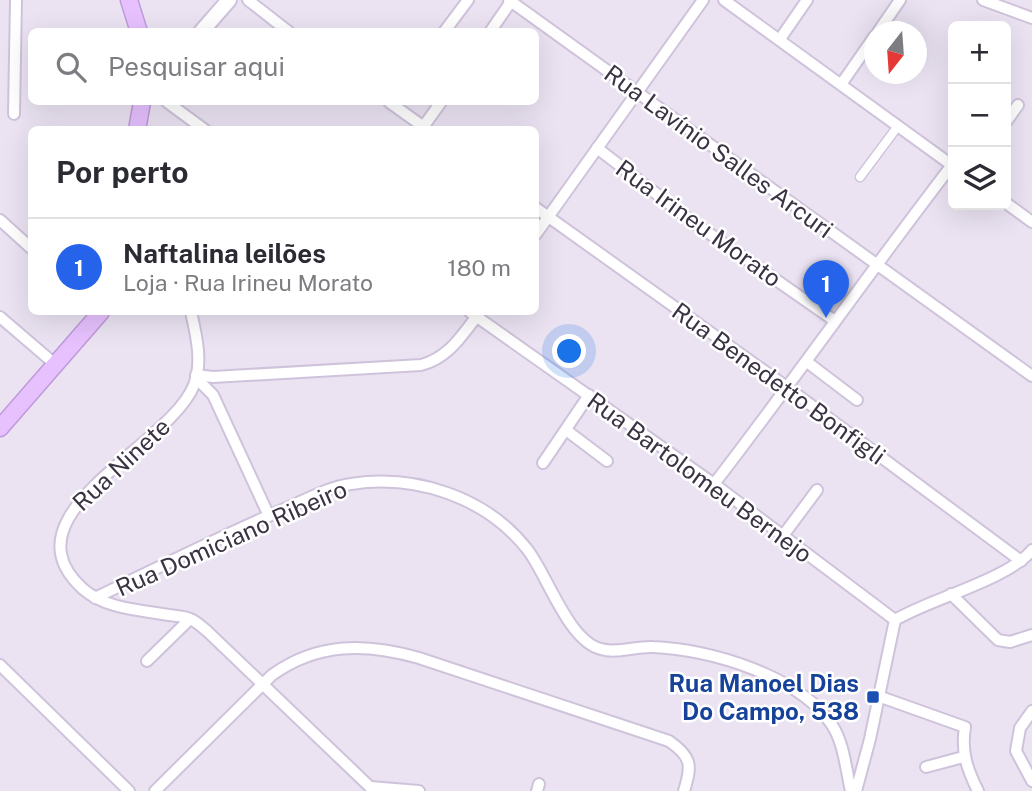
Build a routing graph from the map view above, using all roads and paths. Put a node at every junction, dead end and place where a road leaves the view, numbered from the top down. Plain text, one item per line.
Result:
1 (16, 0) edge
2 (130, 0) edge
3 (229, 0) edge
4 (248, 0) edge
5 (468, 0) edge
6 (703, 0) edge
7 (724, 0) edge
8 (807, 0) edge
9 (900, 0) edge
10 (983, 0) edge
11 (510, 1) edge
12 (1032, 18) edge
13 (886, 21) edge
14 (138, 28) edge
15 (204, 28) edge
16 (284, 28) edge
17 (447, 28) edge
18 (493, 28) edge
19 (780, 39) junction
20 (864, 51) edge
21 (842, 83) junction
22 (636, 92) junction
23 (141, 105) edge
24 (171, 105) edge
25 (393, 105) edge
26 (439, 105) edge
27 (1018, 105) dead end
28 (14, 114) dead end
29 (1011, 115) edge
30 (138, 126) edge
31 (200, 126) edge
32 (420, 126) edge
33 (426, 126) edge
34 (898, 126) junction
35 (597, 148) junction
36 (948, 161) edge
37 (948, 171) edge
38 (860, 177) dead end
39 (1011, 207) edge
40 (539, 210) edge
41 (548, 217) junction
42 (0, 220) edge
43 (1032, 222) edge
44 (539, 230) edge
45 (28, 245) edge
46 (876, 264) junction
47 (97, 315) edge
48 (192, 315) edge
49 (474, 315) edge
50 (478, 315) edge
51 (0, 317) edge
52 (835, 321) junction
53 (807, 362) junction
54 (55, 365) junction
55 (196, 376) junction
56 (1032, 376) edge
57 (788, 388) junction
58 (589, 395) junction
59 (857, 400) dead end
60 (0, 428) edge
61 (566, 430) junction
62 (607, 460) dead end
63 (544, 463) dead end
64 (714, 484) junction
65 (817, 490) dead end
66 (269, 516) junction
67 (782, 537) junction
68 (1032, 550) edge
69 (1021, 561) junction
70 (951, 594) junction
71 (95, 598) junction
72 (190, 619) junction
73 (895, 620) junction
74 (1032, 635) edge
75 (147, 661) dead end
76 (0, 665) edge
77 (264, 685) junction
78 (878, 696) junction
79 (1032, 711) edge
80 (964, 757) junction
81 (926, 767) dead end
82 (1032, 781) edge
83 (370, 789) edge
84 (129, 791) edge
85 (155, 791) edge
86 (419, 791) edge
87 (684, 791) edge
88 (851, 791) edge
89 (856, 791) edge
90 (978, 791) edge

1 - 28 street
2 - 14 main road
3 - 15 street
4 - 16 street
5 - 17 street
6 - 22 street
7 - 19 street
8 - 19 street
9 - 13 street
10 - 12 street
11 - 18 street
11 - 22 street, Rua Lavínio Salles Arcuri
19 - 21 street
20 - 21 street
21 - 34 street
22 - 35 street
22 - 46 street, Rua Lavínio Salles Arcuri
23 - 30 main road
24 - 31 street
25 - 32 street
26 - 33 street
27 - 29 street
34 - 36 street
34 - 38 street
35 - 41 street
35 - 52 street, Rua Irineu Morato
37 - 46 street
39 - 43 street
40 - 41 street, Rua Benedetto Bonfigli
41 - 44 street
41 - 57 street, Rua Benedetto Bonfigli
42 - 45 street
46 - 52 street
46 - 56 street, Rua Lavínio Salles Arcuri
47 - 54 main road
48 - 55 street, Rua Ninete
49 - 55 street
50 - 58 street, Rua Bartolomeu Bernejo
51 - 54 street
52 - 53 street
53 - 57 street
53 - 59 street
54 - 60 main road
55 - 66 street
55 - 71 street, Rua Ninete
57 - 64 street
57 - 69 street, Rua Benedetto Bonfigli
58 - 61 street
58 - 64 street, Rua Bartolomeu Bernejo
61 - 62 street
61 - 63 street
64 - 67 street, Rua Bartolomeu Bernejo
65 - 67 street
66 - 71 street, Rua Domiciano Ribeiro
66 - 88 street, Rua Domiciano Ribeiro
67 - 73 street, Rua Bartolomeu Bernejo
68 - 69 street
69 - 70 street
70 - 73 street
70 - 74 street
71 - 72 street, Rua Ninete
72 - 75 street
72 - 77 street, Rua Ninete
73 - 78 street
76 - 84 street
77 - 83 street, Rua Ninete
77 - 85 street
77 - 87 street
78 - 80 street
78 - 89 street
79 - 82 street
80 - 81 street
80 - 90 street
83 - 86 street

